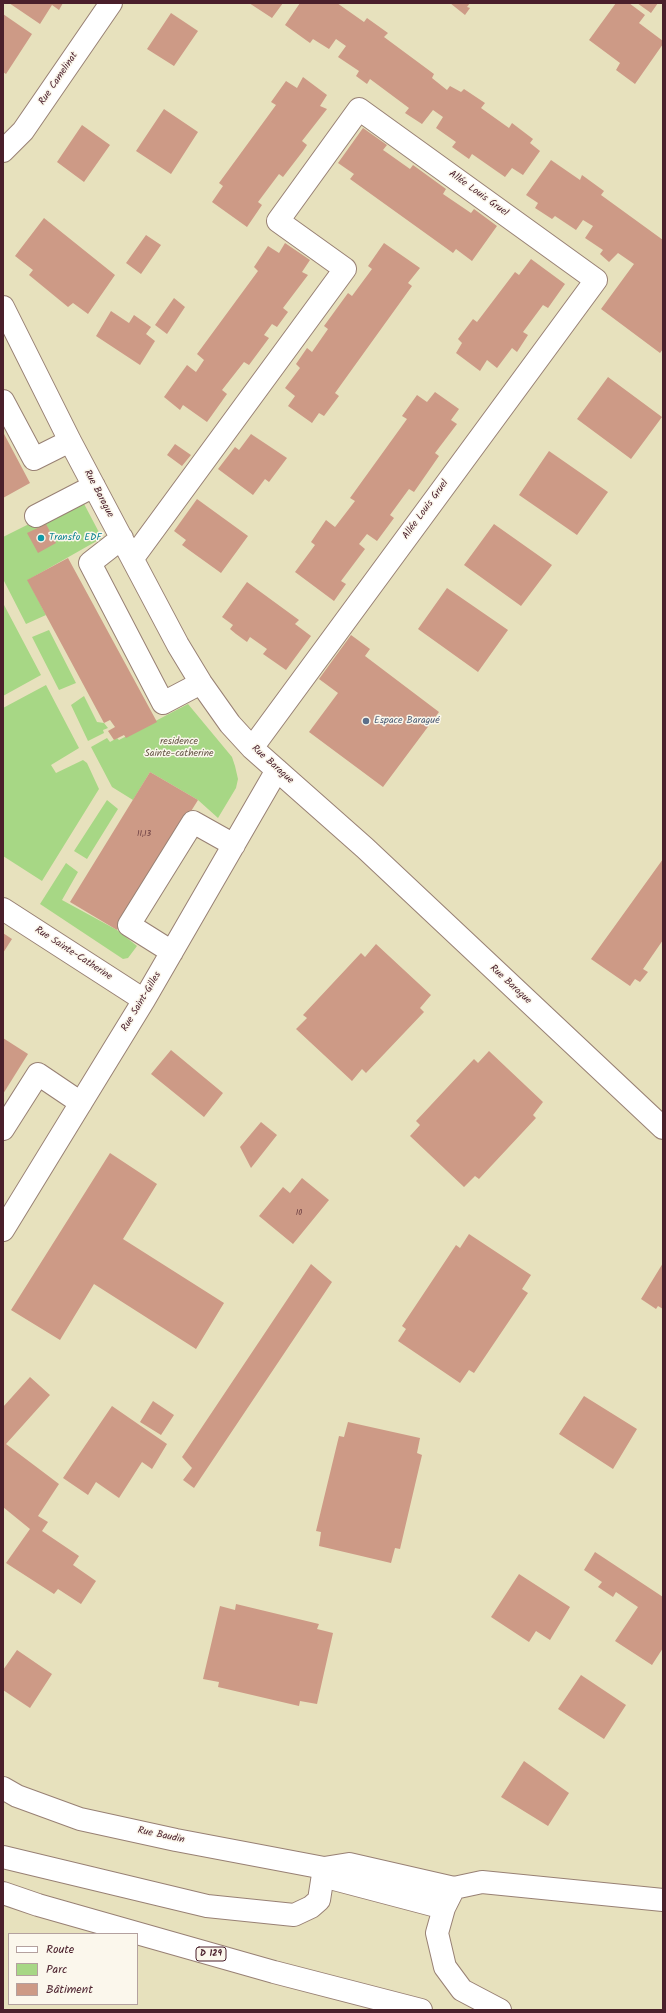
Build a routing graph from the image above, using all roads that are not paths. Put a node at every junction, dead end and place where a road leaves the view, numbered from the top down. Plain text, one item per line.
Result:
1 (111, 3) edge
2 (3, 151) edge
3 (3, 307) edge
4 (3, 401) edge
5 (70, 441) junction
6 (94, 486) junction
7 (36, 516) dead end
8 (122, 538) junction
9 (133, 558) junction
10 (201, 683) junction
11 (252, 748) junction
12 (277, 770) junction
13 (234, 845) junction
14 (3, 909) edge
15 (172, 952) junction
16 (144, 1000) junction
17 (81, 1103) junction
18 (663, 1128) edge
19 (3, 1129) edge
20 (3, 1230) edge
21 (3, 1788) edge
22 (3, 1857) edge
23 (324, 1868) junction
24 (454, 1888) junction
25 (3, 1893) edge
26 (663, 1900) edge
27 (444, 1908) junction
28 (136, 1933) edge
29 (138, 1934) edge
30 (421, 2010) edge
31 (500, 2010) edge

1 - 2 main road, Rue Camelinat
3 - 5 main road, Rue Barague
4 - 5 main road
5 - 6 main road, Rue Barague
6 - 7 main road
6 - 8 main road, Rue Barague
8 - 9 main road, Rue Barague
8 - 10 main road
9 - 10 main road, Rue Barague
9 - 11 main road, Allée Louis Gruel
10 - 11 main road, Rue Barague
11 - 12 main road, Rue Barague
12 - 13 main road, Rue Saint-Gilles
12 - 18 main road, Rue Barague
13 - 15 main road, Rue Saint-Gilles
13 - 15 main road
14 - 16 main road, Rue Sainte-Catherine
15 - 16 main road, Rue Saint-Gilles
16 - 17 main road, Rue Saint-Gilles
17 - 19 main road
17 - 20 main road, Rue Saint-Gilles
21 - 23 main road, Rue Baudin
22 - 23 main road
23 - 24 main road
23 - 27 main road
24 - 26 main road
24 - 27 main road
25 - 28 main road, D 129
27 - 31 main road
29 - 30 main road, D 129

